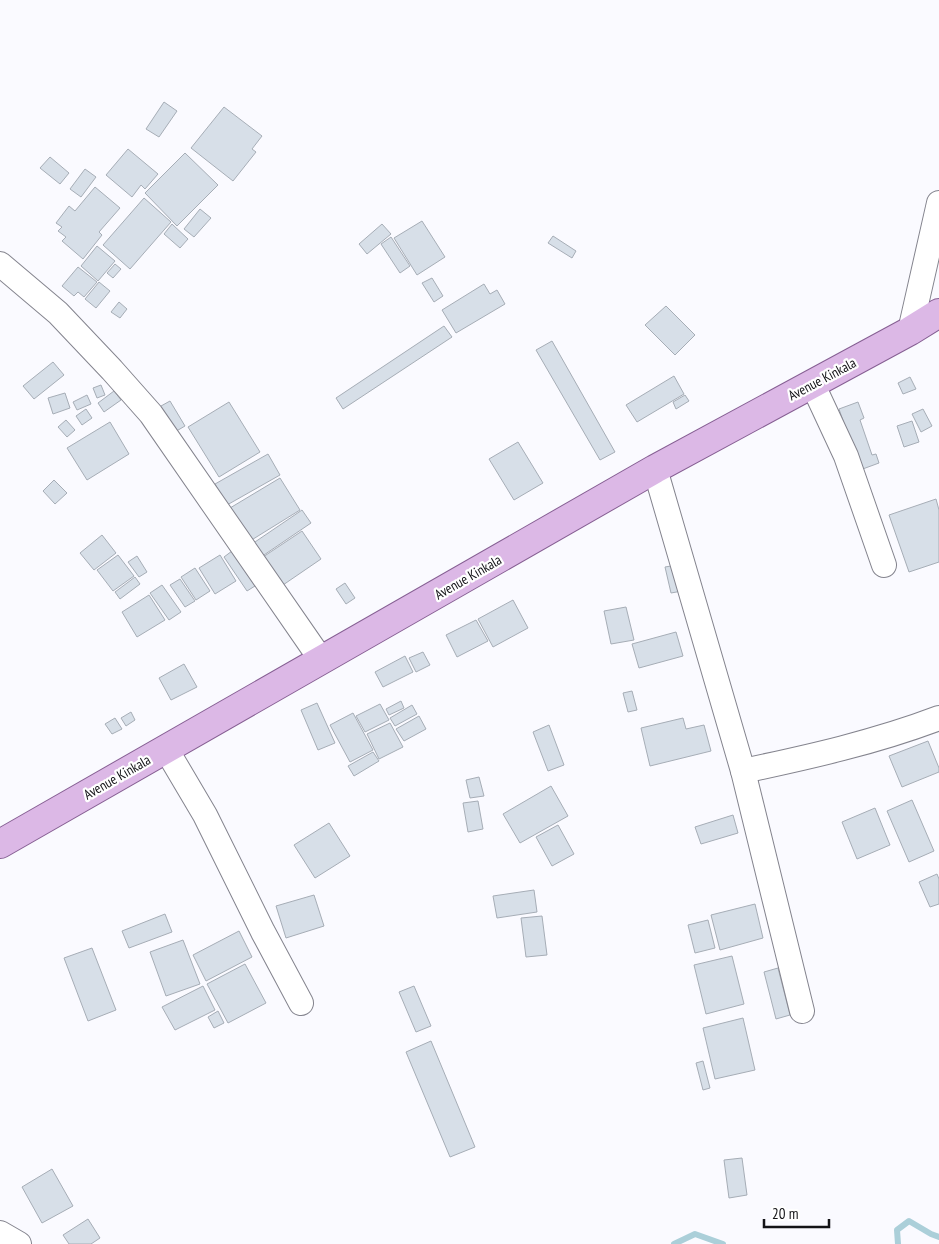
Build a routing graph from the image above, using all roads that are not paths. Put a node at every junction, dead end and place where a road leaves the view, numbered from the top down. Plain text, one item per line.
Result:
1 (939, 203) edge
2 (0, 264) edge
3 (939, 313) edge
4 (910, 330) junction
5 (812, 383) junction
6 (655, 469) junction
7 (884, 565) dead end
8 (322, 661) junction
9 (939, 718) edge
10 (166, 749) junction
11 (743, 771) junction
12 (0, 844) edge
13 (301, 1003) dead end
14 (802, 1011) dead end
15 (0, 1233) edge
16 (19, 1244) edge

1 - 4 street
2 - 8 street
3 - 4 main road, Avenue Kinkala
4 - 5 main road, Avenue Kinkala
5 - 6 main road, Avenue Kinkala
5 - 7 street
6 - 8 main road, Avenue Kinkala
6 - 11 street
8 - 10 main road, Avenue Kinkala
9 - 11 street
10 - 12 main road, Avenue Kinkala
10 - 13 street
11 - 14 street
15 - 16 street

